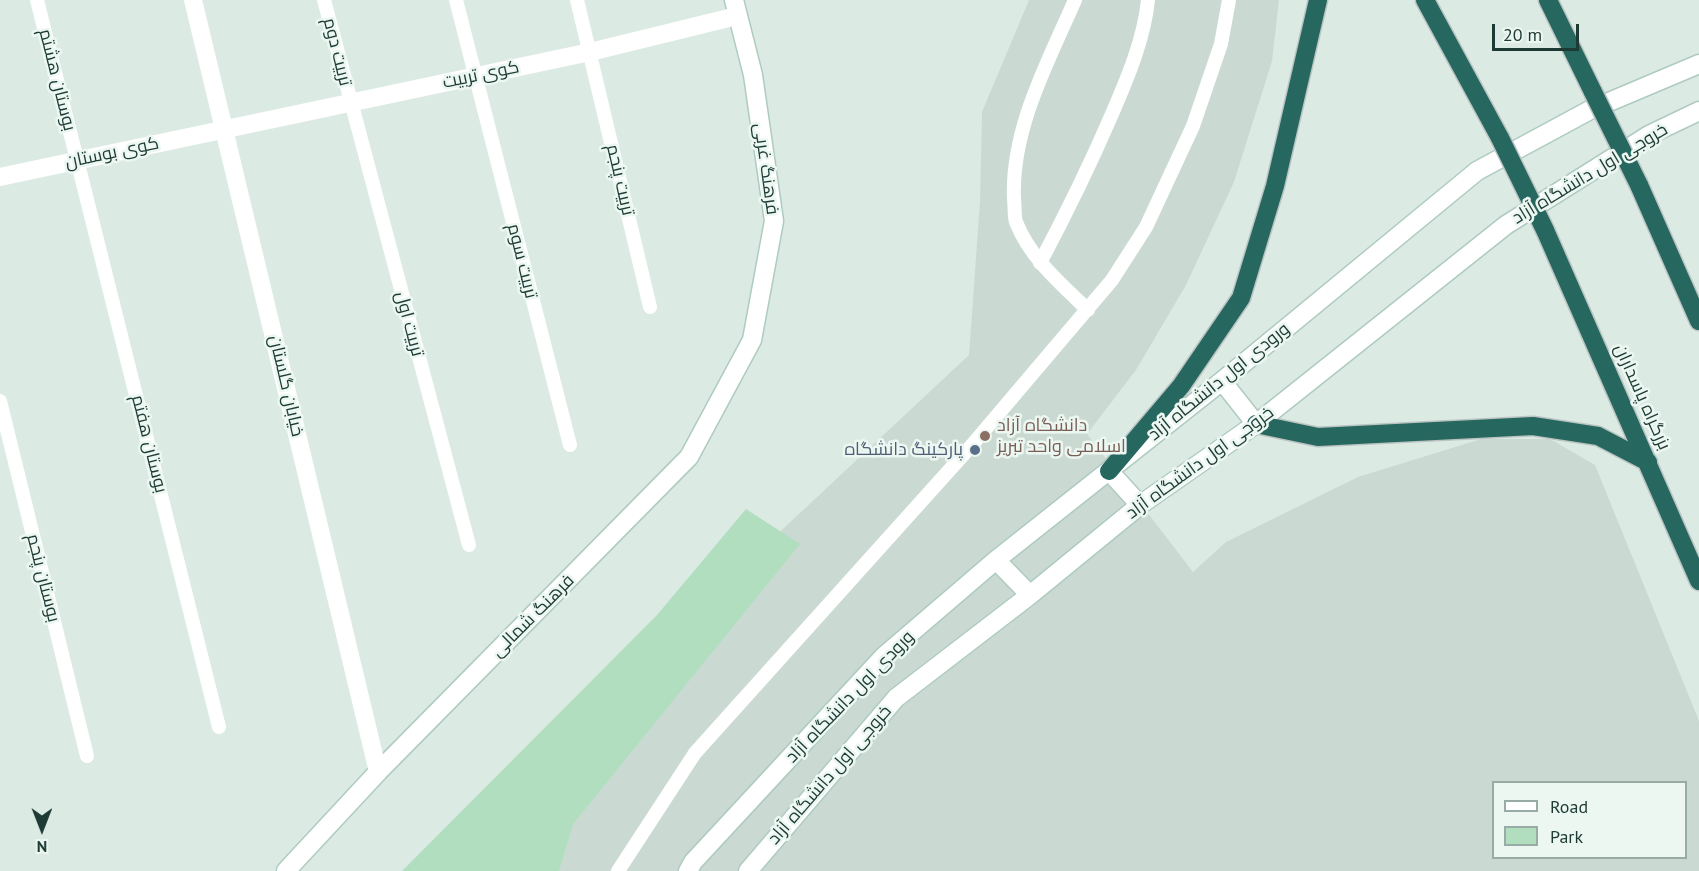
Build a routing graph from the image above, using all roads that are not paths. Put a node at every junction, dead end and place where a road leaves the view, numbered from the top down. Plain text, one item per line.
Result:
1 (37, 0) edge
2 (193, 0) edge
3 (324, 0) edge
4 (456, 0) edge
5 (577, 0) edge
6 (1075, 0) edge
7 (1148, 0) edge
8 (1229, 0) edge
9 (1318, 0) edge
10 (1425, 0) edge
11 (1548, 0) edge
12 (736, 8) edge
13 (590, 52) junction
14 (1699, 64) edge
15 (475, 77) junction
16 (350, 103) junction
17 (1699, 111) edge
18 (224, 130) junction
19 (78, 161) junction
20 (0, 177) edge
21 (1040, 263) junction
22 (650, 307) dead end
23 (1088, 310) junction
24 (1699, 321) edge
25 (752, 340) joint
26 (1222, 381) junction
27 (0, 401) edge
28 (1256, 424) junction
29 (570, 445) dead end
30 (1648, 462) junction
31 (1109, 471) junction
32 (1140, 505) junction
33 (469, 545) dead end
34 (996, 560) junction
35 (1699, 581) edge
36 (1030, 595) junction
37 (219, 727) dead end
38 (87, 756) dead end
39 (378, 772) junction
40 (286, 871) edge
41 (618, 871) edge
42 (688, 871) edge
43 (748, 871) edge

1 - 19 lane, بوستان هشتم
2 - 18 street, خیابان گلستان
3 - 16 lane, تربیت دوم
4 - 15 lane, تربیت سوم
5 - 13 lane, تربیت پنجم
6 - 21 lane
7 - 21 lane
8 - 23 lane
9 - 31 highway
10 - 30 highway, بزرگراه پاسداران, bridge
11 - 24 highway, bridge
12 - 13 street, کوی تربیت
12 - 25 street, فرهنگ غربی
13 - 15 street, کوی تربیت
13 - 22 lane, تربیت پنجم
14 - 26 street, ورودی اول دانشگاه آزاد
15 - 16 street, کوی تربیت
15 - 29 lane, تربیت سوم
16 - 18 street, کوی تربیت
16 - 33 lane, تربیت اول
17 - 28 street, خروجی اول دانشگاه آزاد
18 - 19 street, کوی بوستان
18 - 39 street, خیابان گلستان
19 - 20 street, کوی بوستان
19 - 37 lane, بوستان هفتم
21 - 23 lane
23 - 41 lane
25 - 39 street, فرهنگ شمالی
26 - 28 street
26 - 31 street, ورودی اول دانشگاه آزاد
27 - 38 lane, بوستان پنجم
28 - 30 highway
28 - 32 street, خروجی اول دانشگاه آزاد
30 - 35 highway, بزرگراه پاسداران
31 - 32 street
31 - 34 street, ورودی اول دانشگاه آزاد
32 - 36 street, خروجی اول دانشگاه آزاد
34 - 36 street
34 - 42 street, ورودی اول دانشگاه آزاد
36 - 43 street, خروجی اول دانشگاه آزاد
39 - 40 street, فرهنگ شمالی

